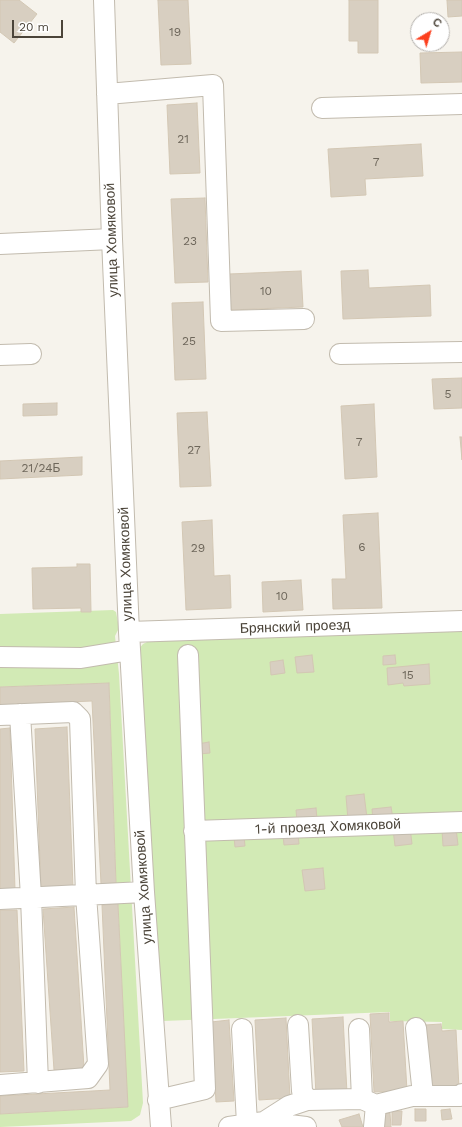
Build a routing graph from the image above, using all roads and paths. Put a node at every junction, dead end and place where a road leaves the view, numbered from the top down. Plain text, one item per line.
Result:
1 (104, 0) edge
2 (107, 94) junction
3 (462, 104) edge
4 (322, 108) dead end
5 (112, 239) junction
6 (0, 244) edge
7 (304, 319) dead end
8 (462, 352) edge
9 (31, 354) dead end
10 (340, 354) dead end
11 (0, 355) edge
12 (462, 621) edge
13 (129, 641) junction
14 (188, 655) dead end
15 (0, 656) edge
16 (20, 714) junction
17 (0, 715) edge
18 (462, 822) edge
19 (194, 831) junction
20 (144, 892) junction
21 (86, 895) junction
22 (31, 897) junction
23 (0, 899) edge
24 (298, 1025) dead end
25 (416, 1028) dead end
26 (242, 1029) dead end
27 (359, 1030) dead end
28 (38, 1083) junction
29 (0, 1086) edge
30 (423, 1095) junction
31 (461, 1098) edge
32 (158, 1100) junction
33 (307, 1100) junction
34 (369, 1102) junction
35 (247, 1124) edge
36 (161, 1127) edge
37 (306, 1127) edge
38 (374, 1127) edge

1 - 2 street, улица Хомяковой
2 - 5 street, улица Хомяковой
2 - 7 street
3 - 4 street
5 - 6 street
5 - 13 street, улица Хомяковой
8 - 10 street
9 - 11 street
12 - 13 street, Брянский проезд
13 - 15 street, Брянский проезд
13 - 20 street, улица Хомяковой
14 - 19 street
16 - 17 street
16 - 21 street
16 - 22 street
18 - 19 street, 1-й проезд Хомяковой
19 - 32 street
20 - 21 street
20 - 32 street, улица Хомяковой
21 - 22 street
21 - 28 street
22 - 23 street
22 - 28 street
24 - 33 street
25 - 30 street
26 - 35 street
27 - 34 street
28 - 29 street
30 - 31 street
30 - 34 street
32 - 36 street, улица Хомяковой
33 - 34 street
33 - 35 street
34 - 38 street
35 - 37 street

